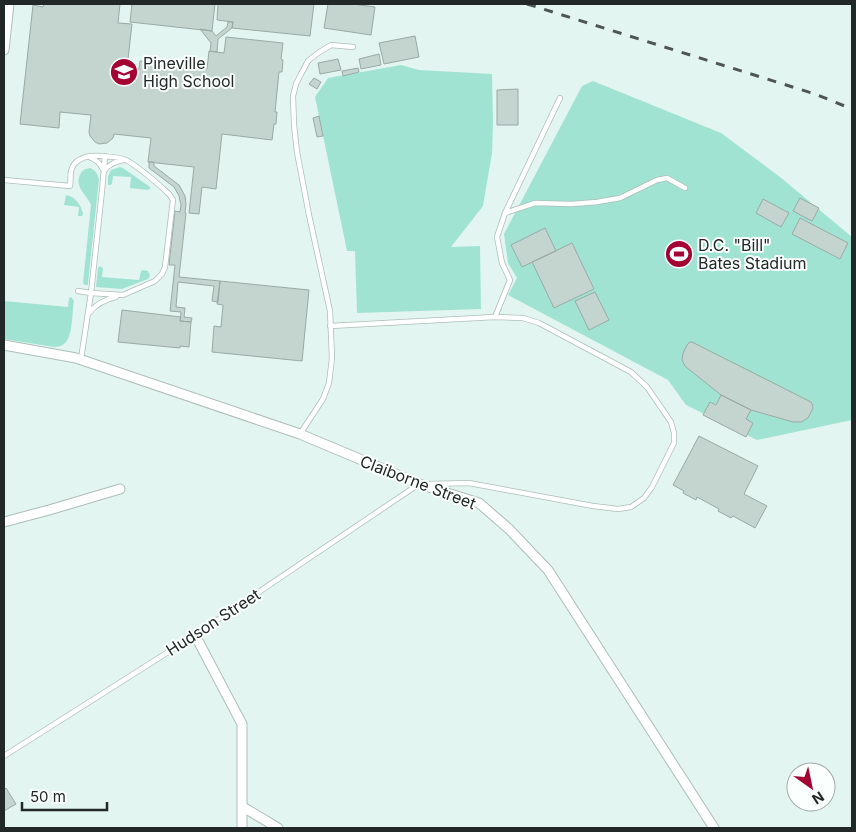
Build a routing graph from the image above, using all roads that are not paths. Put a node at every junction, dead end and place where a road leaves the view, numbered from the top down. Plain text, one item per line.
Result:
1 (9, 4) edge
2 (353, 47) dead end
3 (4, 50) edge
4 (560, 98) dead end
5 (87, 156) junction
6 (105, 156) junction
7 (124, 159) junction
8 (104, 171) junction
9 (4, 180) edge
10 (685, 188) dead end
11 (505, 213) junction
12 (78, 292) dead end
13 (91, 293) junction
14 (123, 295) junction
15 (88, 316) junction
16 (495, 317) junction
17 (330, 326) junction
18 (4, 346) edge
19 (81, 360) junction
20 (300, 434) junction
21 (419, 484) junction
22 (120, 489) dead end
23 (4, 522) edge
24 (195, 636) junction
25 (4, 756) edge
26 (243, 807) junction
27 (242, 828) edge
28 (278, 828) edge
29 (714, 828) edge

1 - 3 street
2 - 17 lane
4 - 11 lane
5 - 6 lane
5 - 8 lane
5 - 9 lane
6 - 7 lane
6 - 8 lane
7 - 8 lane
7 - 14 lane
8 - 13 lane
10 - 11 lane
11 - 16 lane
12 - 13 lane
13 - 14 lane
13 - 15 lane
14 - 15 lane
15 - 19 lane
16 - 17 lane
16 - 21 lane
17 - 20 lane
18 - 19 street, Claiborne Street
19 - 20 street, Claiborne Street
20 - 21 street, Claiborne Street
21 - 24 lane, Hudson Street
21 - 29 street, Claiborne Street
22 - 23 street
24 - 25 lane, Hudson Street
24 - 26 street
26 - 27 street
26 - 28 street

